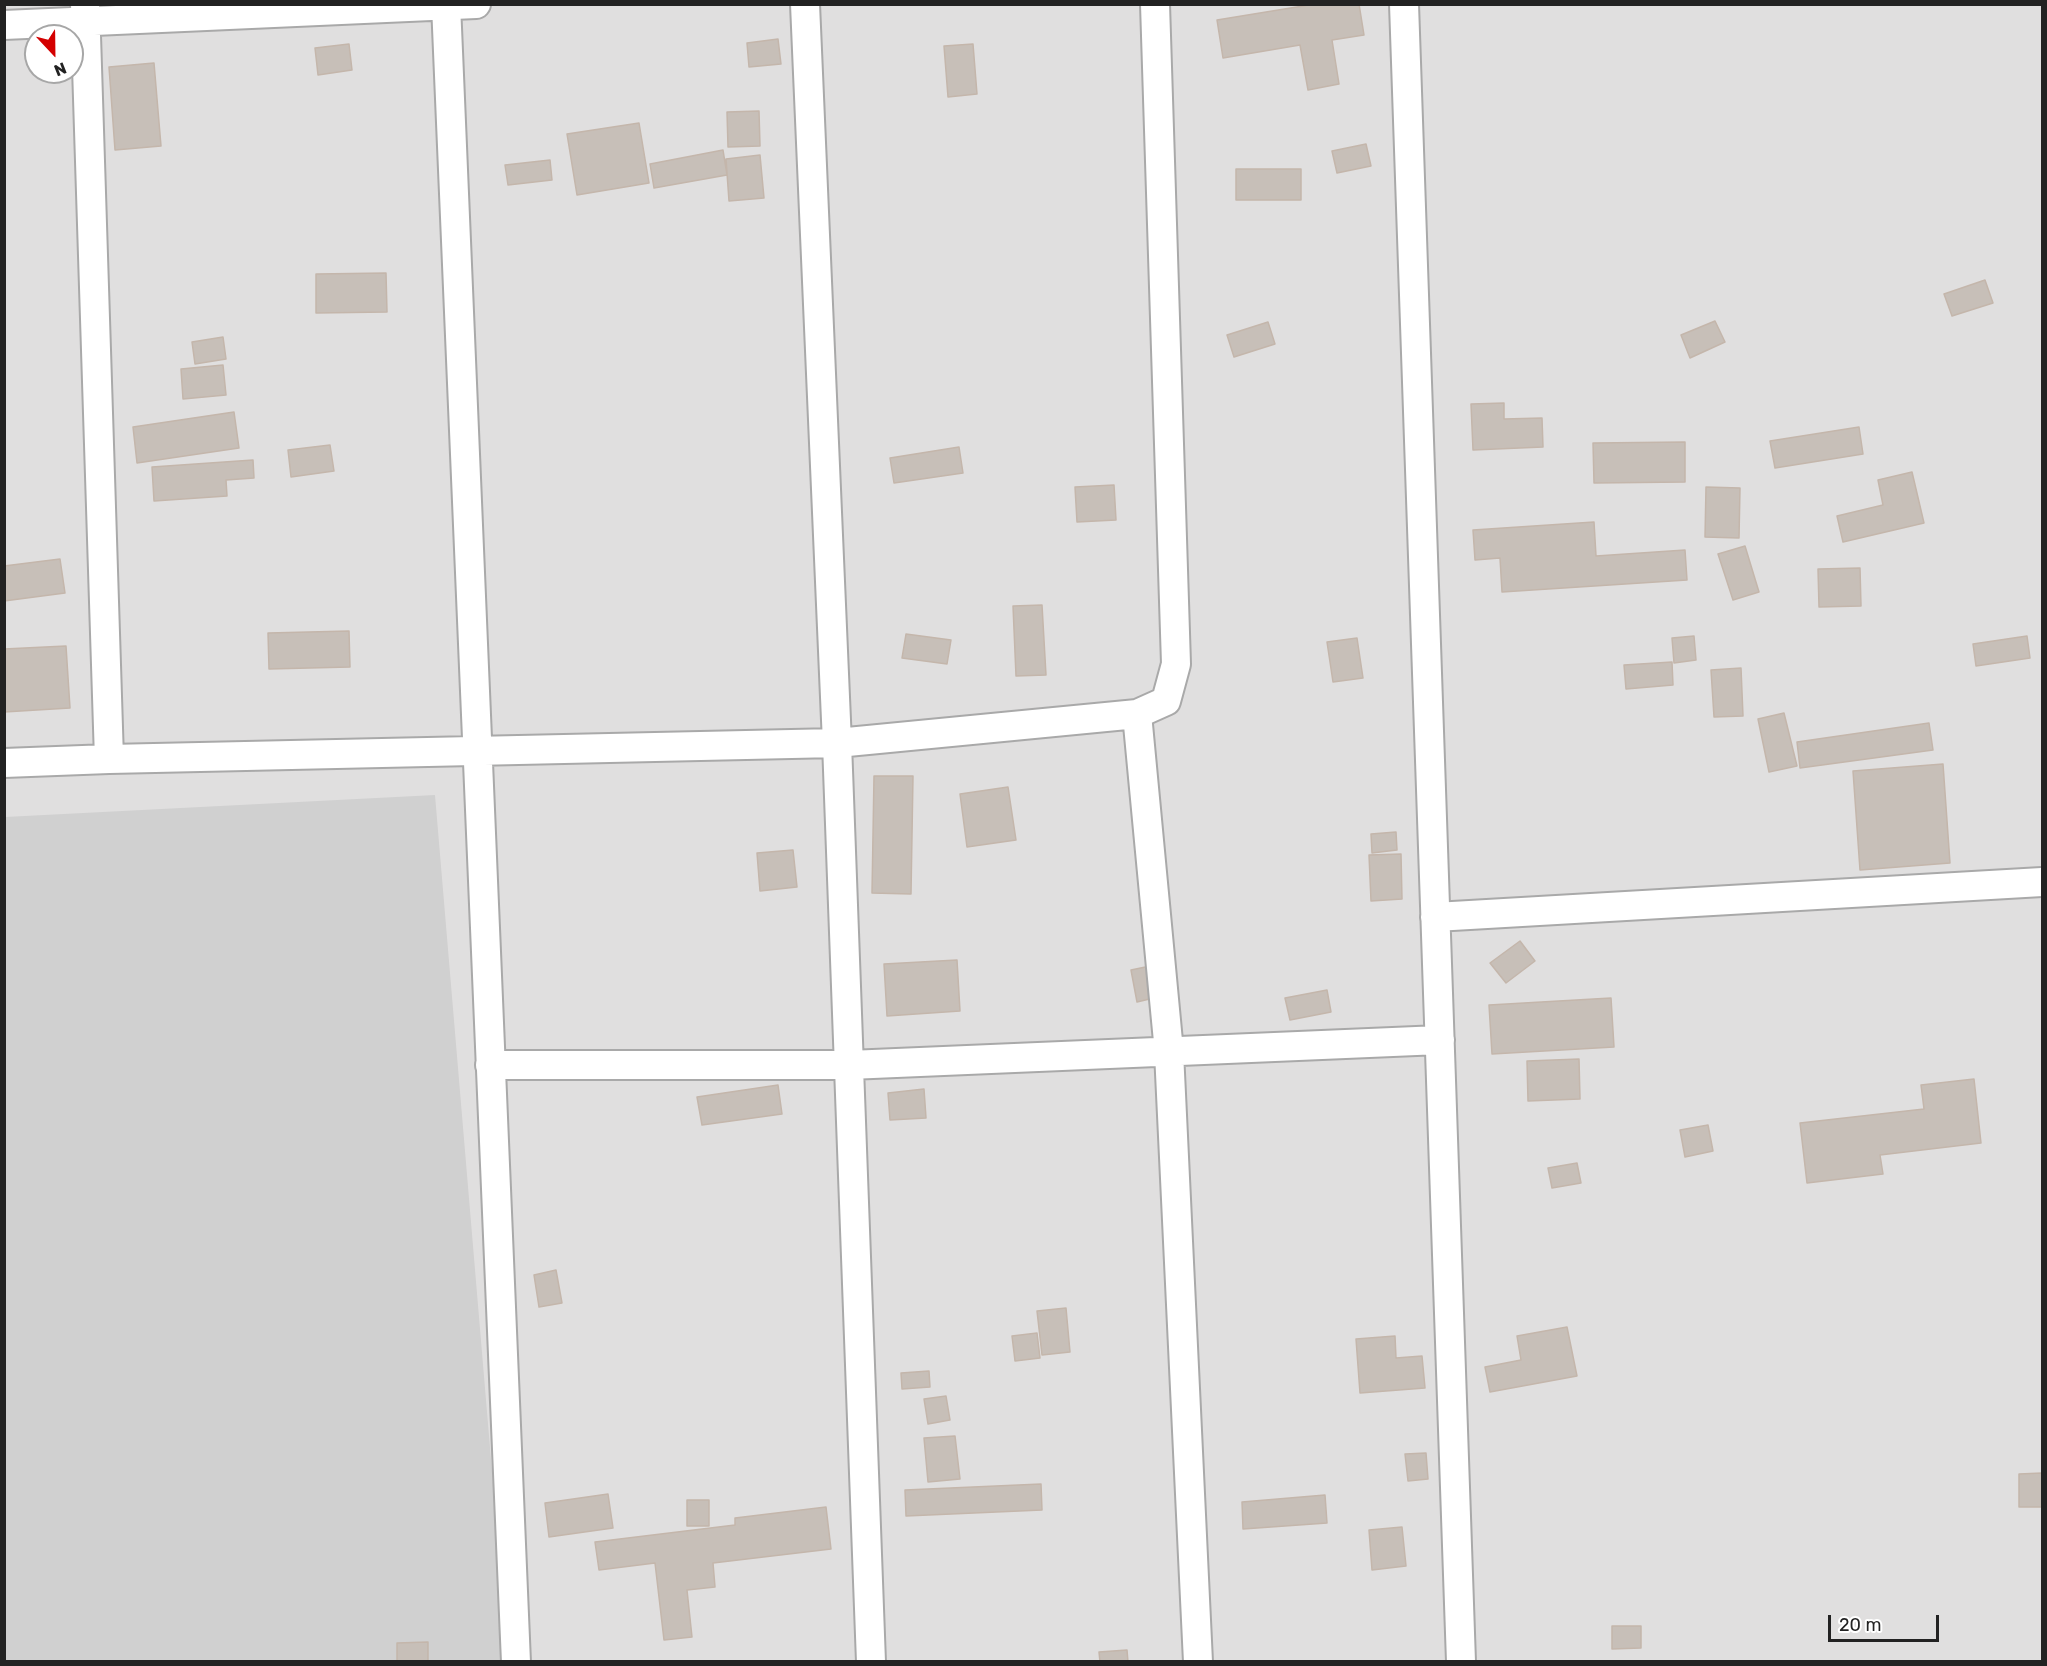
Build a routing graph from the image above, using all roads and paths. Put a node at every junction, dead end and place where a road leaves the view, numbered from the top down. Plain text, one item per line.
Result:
1 (476, 4) edge
2 (805, 4) edge
3 (1155, 4) edge
4 (1404, 4) edge
5 (446, 5) edge
6 (86, 13) edge
7 (4, 25) edge
8 (1137, 714) junction
9 (837, 743) junction
10 (477, 752) junction
11 (109, 759) junction
12 (4, 763) edge
13 (2043, 882) edge
14 (1435, 917) junction
15 (1440, 1040) junction
16 (1169, 1052) junction
17 (490, 1065) junction
18 (849, 1065) junction
19 (516, 1662) edge
20 (871, 1662) edge
21 (1198, 1662) edge
22 (1461, 1662) edge

1 - 5 street
2 - 9 street
3 - 8 street
4 - 14 street
5 - 6 street
5 - 10 street
6 - 7 street
6 - 11 street
8 - 9 street
8 - 16 street
9 - 10 street
9 - 18 street
10 - 11 street
10 - 17 street
11 - 12 street
13 - 14 street
14 - 15 street
15 - 16 street
15 - 22 street
16 - 18 street
16 - 21 street
17 - 18 street
17 - 19 street
18 - 20 street

